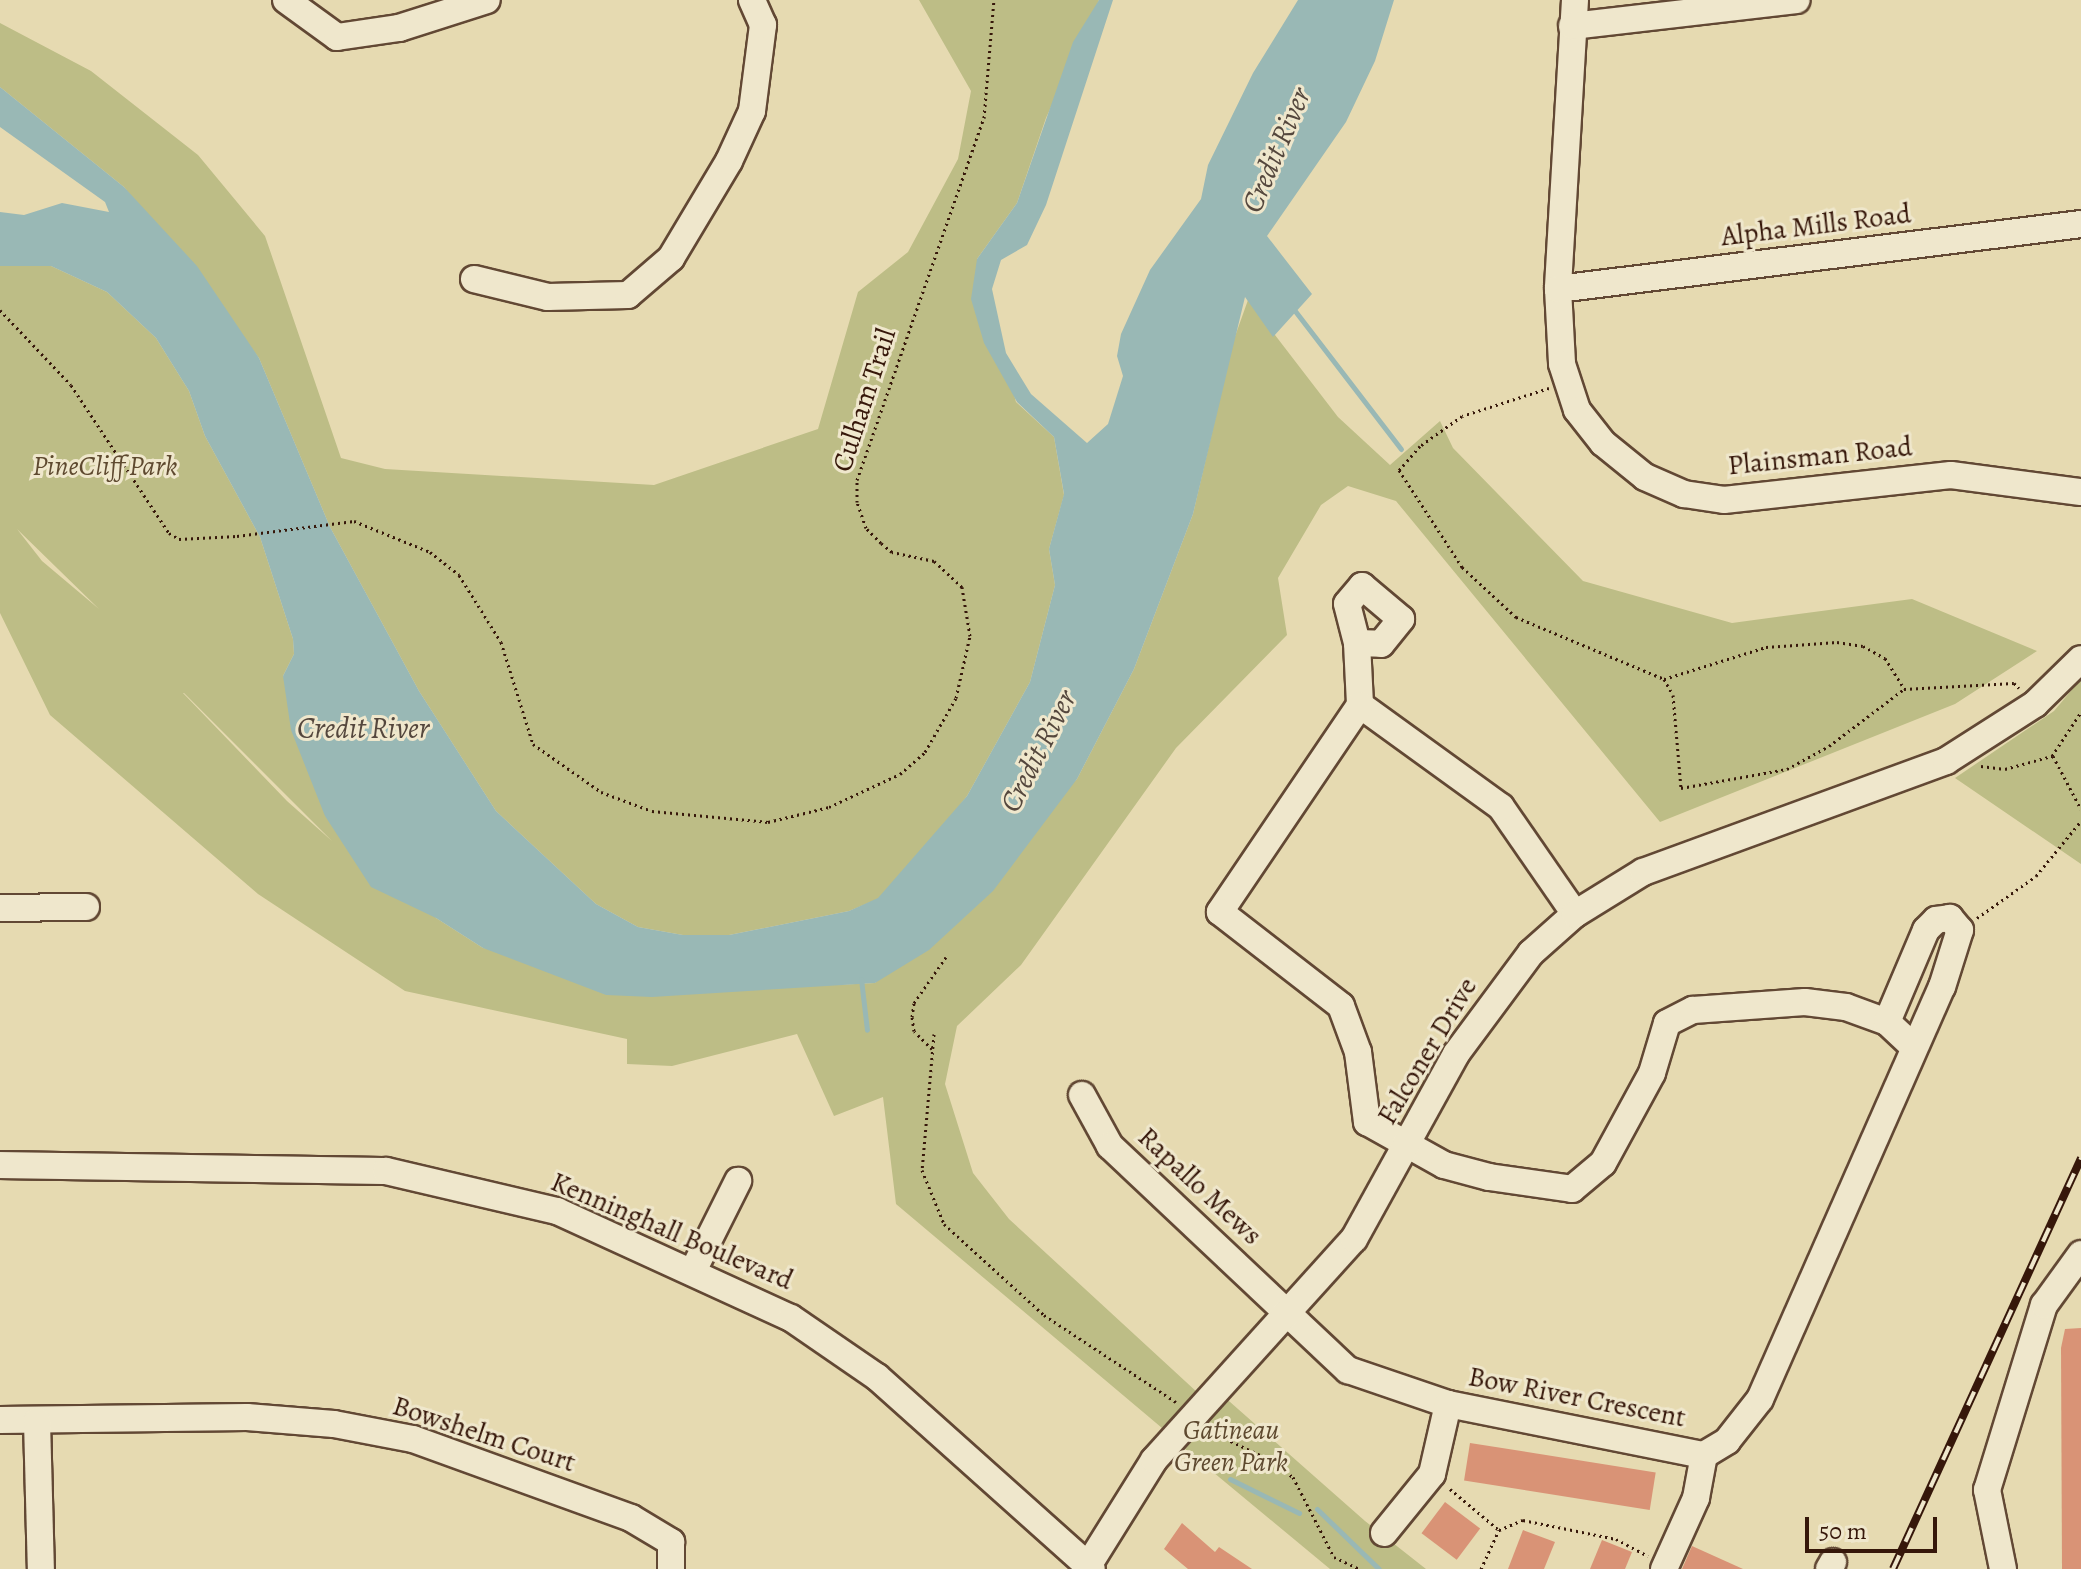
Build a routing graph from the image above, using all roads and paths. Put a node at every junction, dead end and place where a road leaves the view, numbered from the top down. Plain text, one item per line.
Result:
1 (286, 0) edge
2 (487, 0) edge
3 (752, 0) edge
4 (994, 0) edge
5 (1796, 0) edge
6 (1573, 13) edge
7 (2081, 224) edge
8 (474, 279) dead end
9 (1558, 289) junction
10 (0, 310) edge
11 (1568, 382) junction
12 (2081, 492) edge
13 (1357, 643) dead end
14 (2081, 659) edge
15 (1664, 679) junction
16 (1904, 689) junction
17 (2035, 704) junction
18 (1360, 705) junction
19 (2081, 712) edge
20 (2052, 756) junction
21 (1946, 761) junction
22 (2081, 809) edge
23 (2081, 821) edge
24 (86, 907) dead end
25 (0, 908) edge
26 (1575, 914) junction
27 (1960, 930) junction
28 (946, 957) dead end
29 (1887, 1022) junction
30 (934, 1034) dead end
31 (1913, 1046) junction
32 (932, 1049) junction
33 (1082, 1095) dead end
34 (1407, 1146) junction
35 (0, 1165) edge
36 (738, 1181) dead end
37 (2081, 1254) edge
38 (693, 1271) junction
39 (1290, 1312) junction
40 (1448, 1404) junction
41 (1192, 1418) junction
42 (0, 1420) edge
43 (37, 1421) junction
44 (1704, 1455) junction
45 (1432, 1474) junction
46 (1499, 1530) junction
47 (1384, 1533) dead end
48 (1665, 1567) edge
49 (1088, 1568) edge
50 (41, 1569) edge
51 (671, 1569) edge
52 (1360, 1569) edge
53 (1481, 1569) edge
54 (2003, 1569) edge

1 - 2 street
3 - 8 street
4 - 10 path, Culham Trail
5 - 6 street
6 - 9 street, Plainsman Road
7 - 9 street, Alpha Mills Road
9 - 11 street, Plainsman Road
11 - 12 street, Plainsman Road
11 - 15 path
13 - 18 street
14 - 17 street, Falconer Drive
15 - 16 path
15 - 16 path
16 - 17 path
17 - 21 street, Falconer Drive
18 - 26 street
18 - 34 street
19 - 20 path
20 - 21 path
20 - 22 path
21 - 26 street, Falconer Drive
23 - 27 path
24 - 25 street
26 - 34 street, Falconer Drive
27 - 29 street
27 - 31 street, Bow River Crescent
28 - 32 path
29 - 31 street
29 - 34 street
30 - 32 path
31 - 44 street, Bow River Crescent
32 - 41 path
33 - 39 street, Rapallo Mews
34 - 39 street, Falconer Drive
35 - 38 street, Kenninghall Boulevard
36 - 38 street
37 - 54 street
38 - 49 street, Kenninghall Boulevard
39 - 40 street, Bow River Crescent
39 - 41 street, Falconer Drive
40 - 44 street, Bow River Crescent
40 - 45 street
41 - 49 street, Falconer Drive
41 - 52 path
42 - 43 street, Bowshelm Court
43 - 50 street
43 - 51 street, Bowshelm Court
44 - 48 street
45 - 46 path
45 - 47 street
46 - 48 path
46 - 53 path

